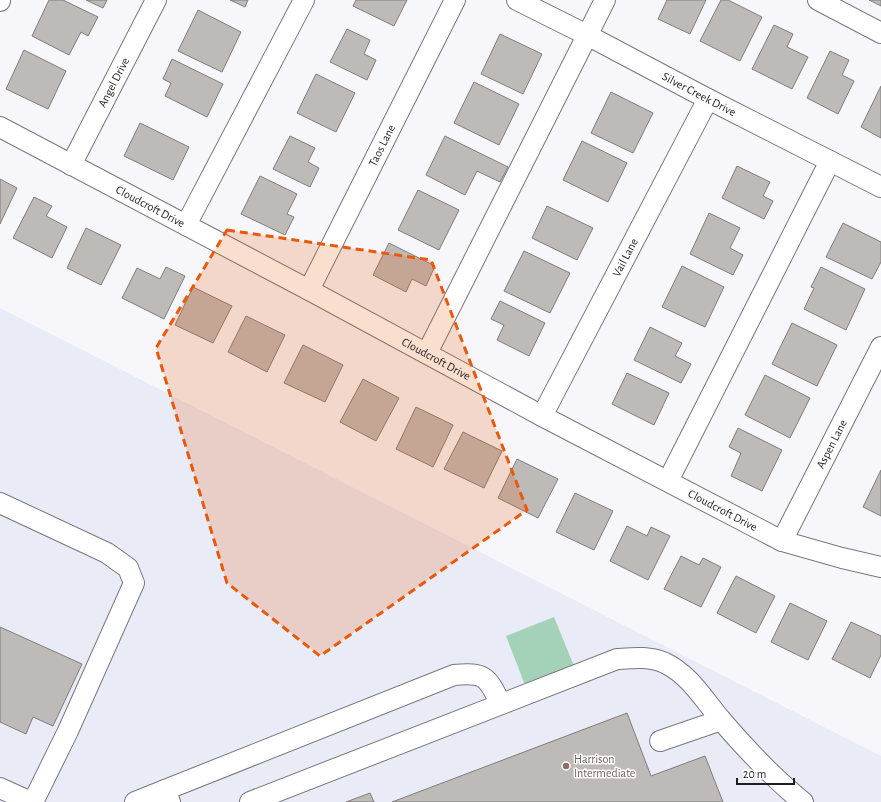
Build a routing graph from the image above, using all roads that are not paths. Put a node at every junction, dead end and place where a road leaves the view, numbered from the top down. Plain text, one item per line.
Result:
1 (156, 0) edge
2 (304, 0) edge
3 (455, 0) edge
4 (517, 0) edge
5 (605, 0) edge
6 (818, 0) edge
7 (881, 33) edge
8 (587, 34) junction
9 (708, 99) junction
10 (0, 127) edge
11 (830, 161) junction
12 (71, 165) junction
13 (881, 187) edge
14 (186, 226) junction
15 (309, 290) junction
16 (881, 347) edge
17 (427, 353) junction
18 (542, 416) junction
19 (668, 481) junction
20 (0, 503) edge
21 (782, 541) junction
22 (881, 567) edge
23 (500, 704) junction
24 (721, 720) junction
25 (660, 741) dead end
26 (0, 788) edge
27 (168, 796) edge
28 (32, 802) edge
29 (135, 802) edge
30 (250, 802) edge
31 (804, 802) edge

1 - 12 street, Angel Drive
2 - 14 street
3 - 15 street, Taos Lane
4 - 8 street, Silver Creek Drive
5 - 8 street
6 - 7 street
8 - 9 street, Silver Creek Drive
8 - 17 street
9 - 11 street, Silver Creek Drive
9 - 18 street, Vail Lane
10 - 12 street, Cloudcroft Drive
11 - 13 street, Silver Creek Drive
11 - 19 street
12 - 14 street, Cloudcroft Drive
14 - 15 street, Cloudcroft Drive
15 - 17 street, Cloudcroft Drive
16 - 21 street, Aspen Lane
17 - 18 street, Cloudcroft Drive
18 - 19 street, Cloudcroft Drive
19 - 21 street, Cloudcroft Drive
20 - 28 street
21 - 22 street, Cloudcroft Drive
23 - 24 street
23 - 27 street
23 - 30 street
24 - 25 street
24 - 31 street
26 - 28 street
27 - 29 street

